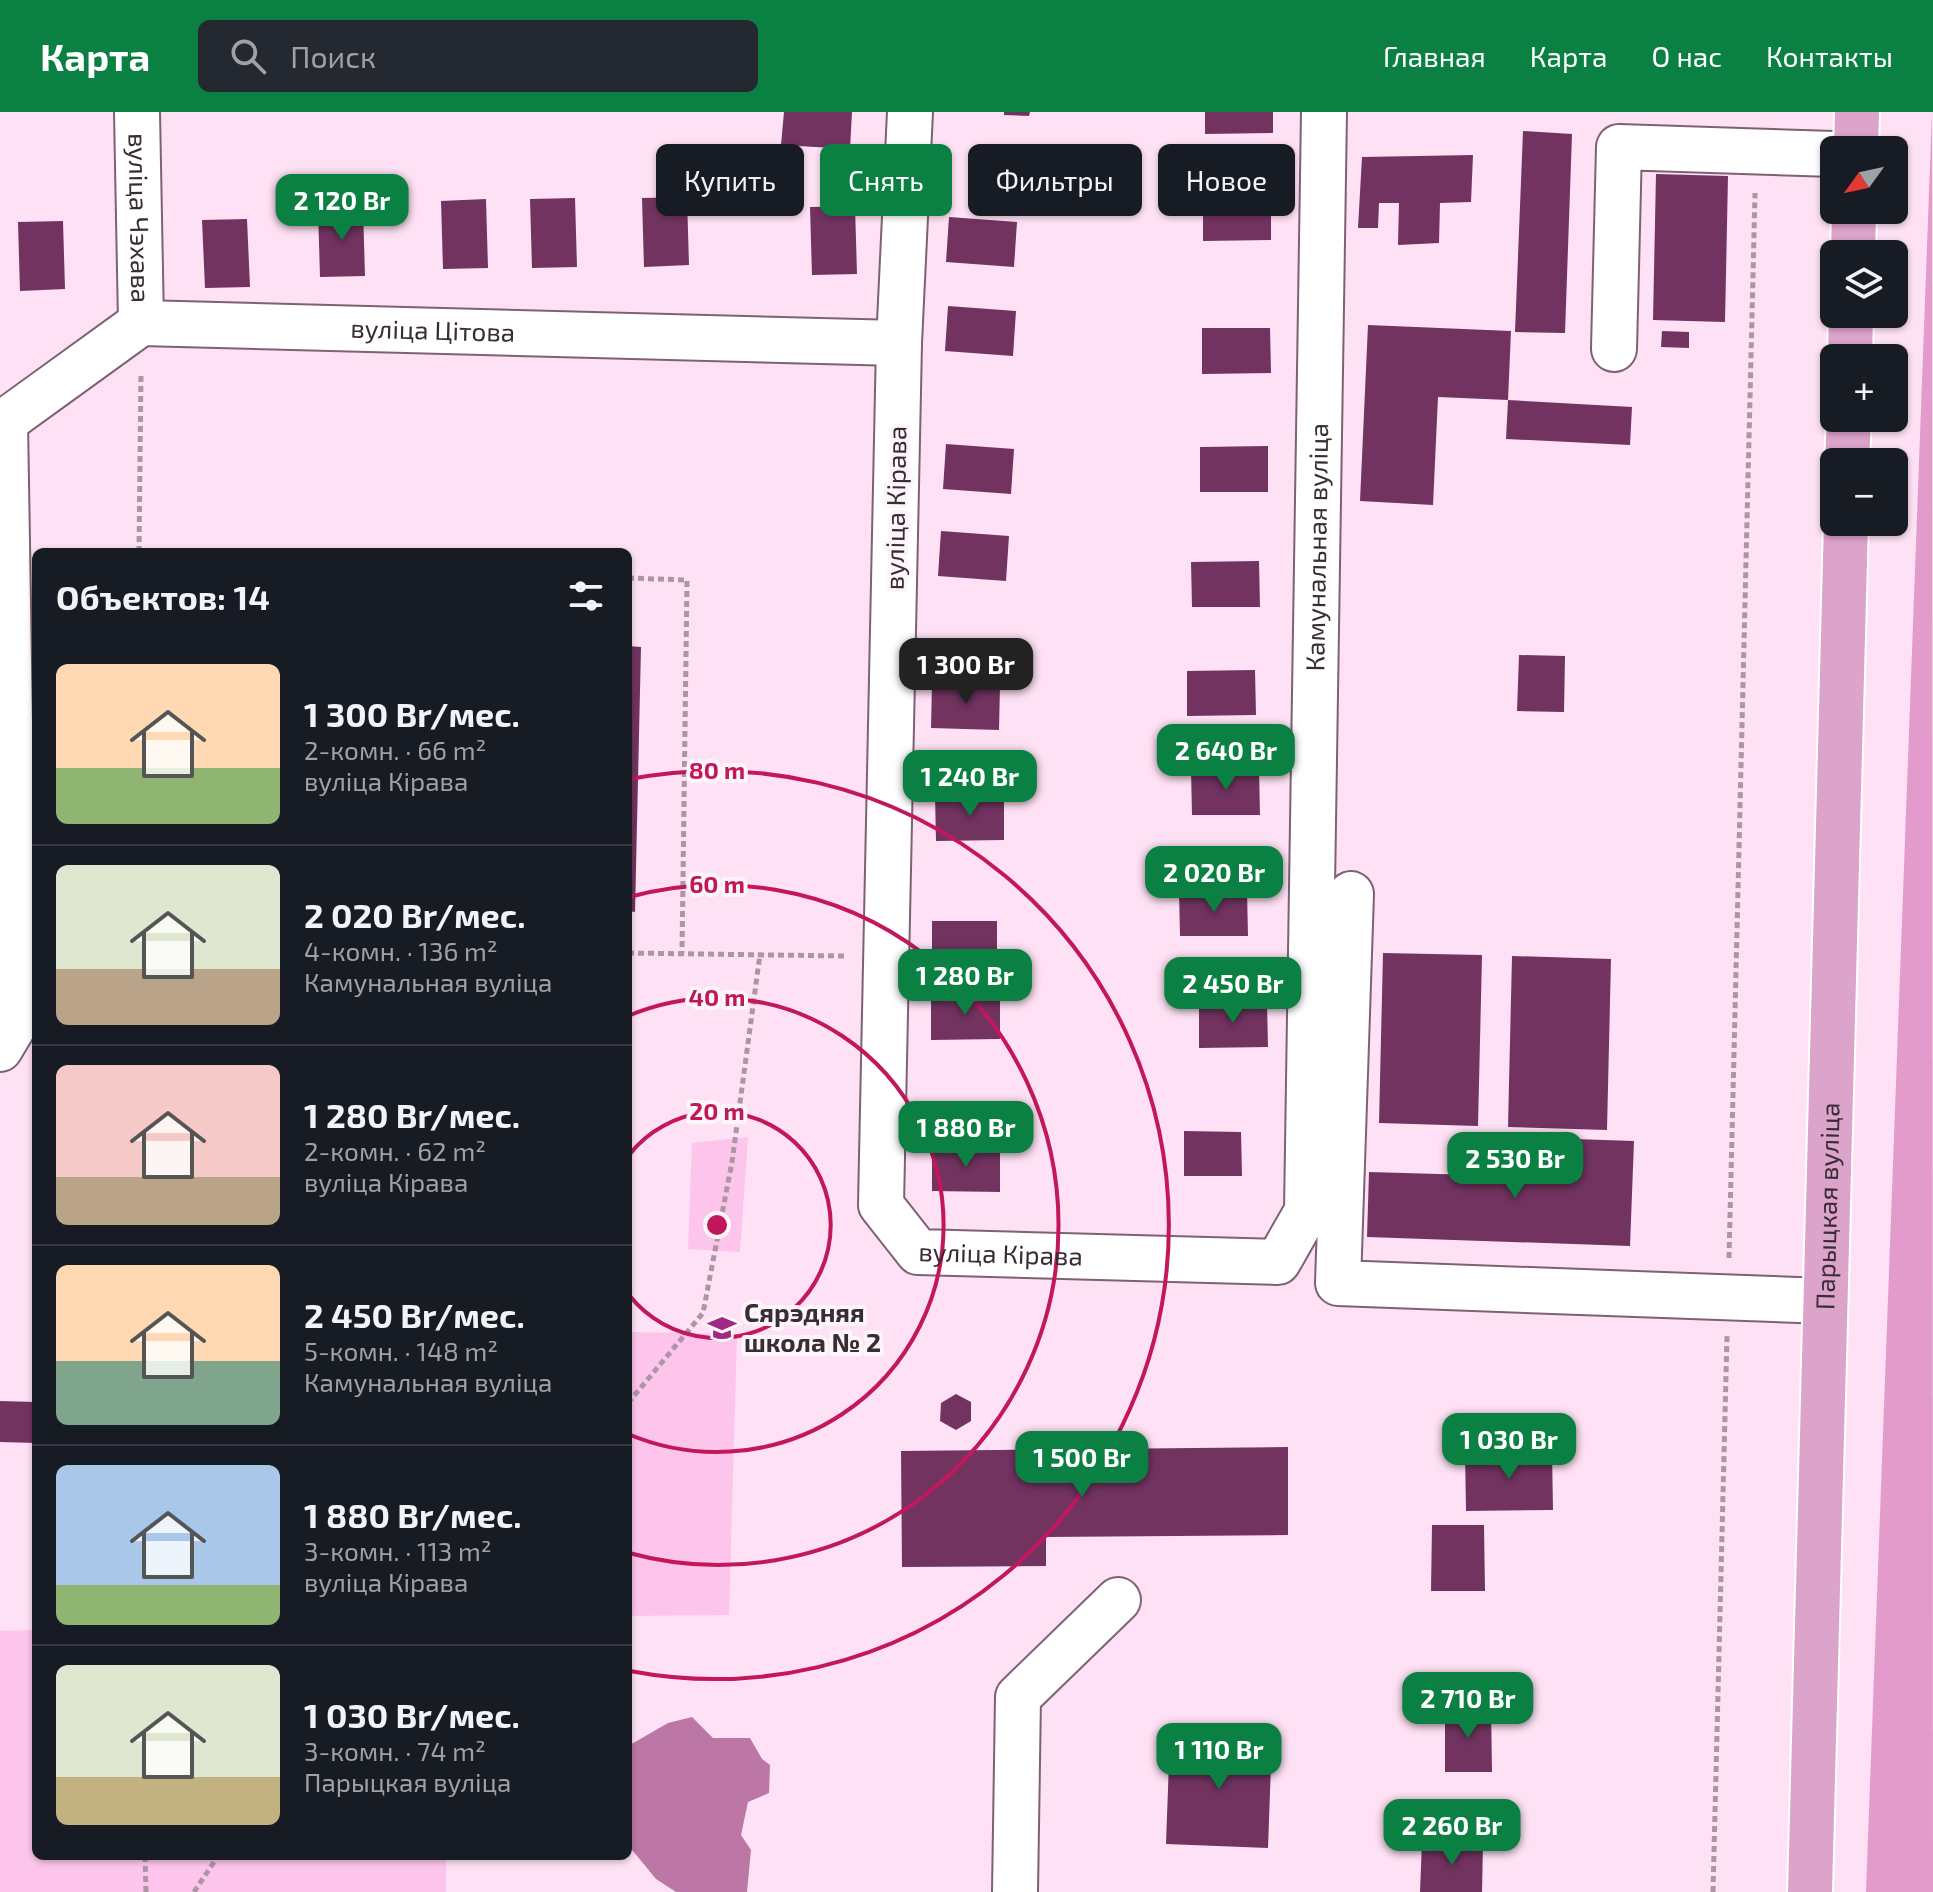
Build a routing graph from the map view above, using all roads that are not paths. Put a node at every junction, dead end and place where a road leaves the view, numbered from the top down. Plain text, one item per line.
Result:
1 (137, 112) edge
2 (910, 112) edge
3 (1324, 112) edge
4 (1857, 112) edge
5 (1856, 136) edge
6 (1820, 154) edge
7 (141, 323) junction
8 (899, 343) junction
9 (1614, 349) dead end
10 (2, 424) edge
11 (1846, 536) edge
12 (1351, 894) dead end
13 (0, 1049) edge
14 (1278, 1262) joint
15 (1825, 1301) junction
16 (1118, 1600) dead end
17 (1015, 1892) edge
18 (1810, 1892) edge

1 - 7 street, вуліца Чэхава
2 - 8 street, вуліца Кірава
3 - 14 street, Камунальная вуліца
4 - 5 main road
6 - 9 street
7 - 8 street, вуліца Цітова
7 - 10 street
8 - 14 street, вуліца Кірава
10 - 13 street
11 - 15 main road, Парыцкая вуліца
12 - 15 street
15 - 18 main road, Парыцкая вуліца
16 - 17 street

